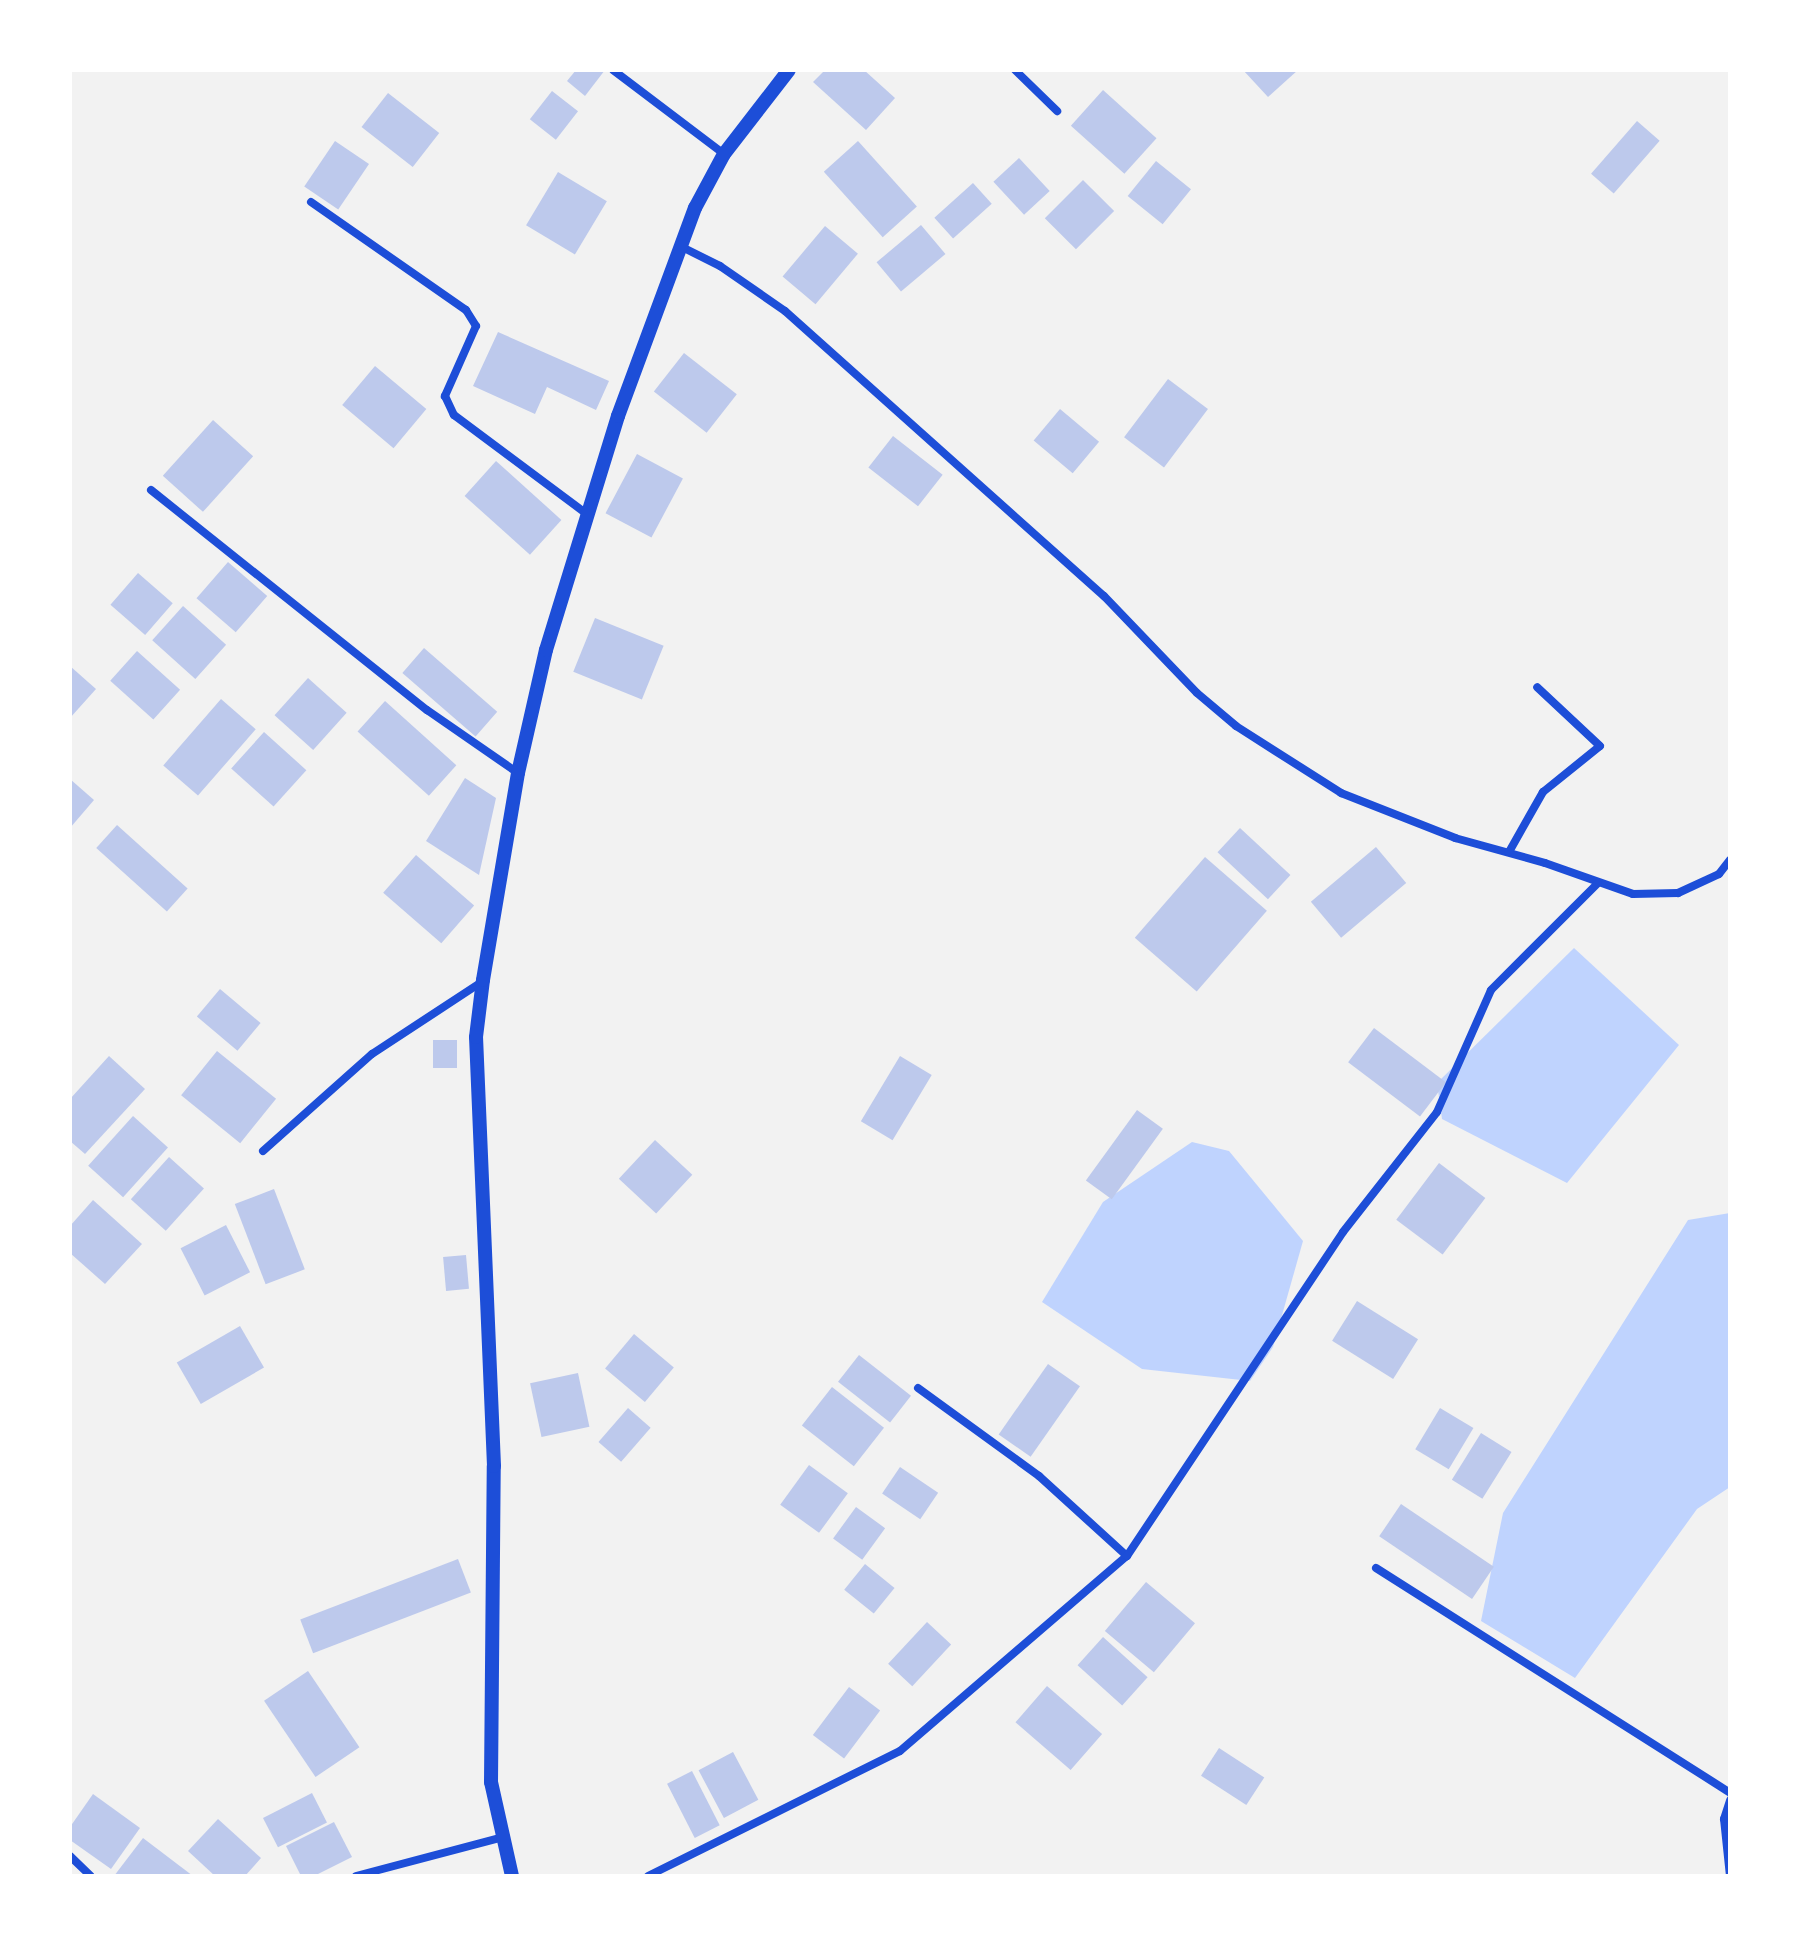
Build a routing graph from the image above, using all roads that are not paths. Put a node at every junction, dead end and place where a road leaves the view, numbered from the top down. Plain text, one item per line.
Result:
1 (613, 70) edge
2 (789, 70) edge
3 (1015, 70) edge
4 (1057, 111) dead end
5 (724, 154) junction
6 (311, 202) dead end
7 (679, 246) junction
8 (151, 490) dead end
9 (587, 514) junction
10 (1537, 687) dead end
11 (518, 773) junction
12 (1509, 852) junction
13 (1730, 860) edge
14 (1598, 883) junction
15 (483, 980) junction
16 (263, 1151) dead end
17 (918, 1388) dead end
18 (1127, 1556) junction
19 (1376, 1568) dead end
20 (1730, 1793) edge
21 (1730, 1800) edge
22 (504, 1837) junction
23 (70, 1856) edge
24 (91, 1876) edge
25 (356, 1876) edge
26 (512, 1876) edge
27 (648, 1876) edge
28 (1730, 1876) edge

1 - 5 street
2 - 5 street
3 - 4 street
5 - 7 street
6 - 9 street
7 - 9 street
7 - 12 street
8 - 11 street
9 - 11 street
10 - 12 street
11 - 15 street
12 - 14 street
13 - 14 street
14 - 18 street
15 - 16 street
15 - 22 street
17 - 18 street
18 - 27 street
19 - 20 street
21 - 28 street
22 - 25 street
22 - 26 street
23 - 24 street

